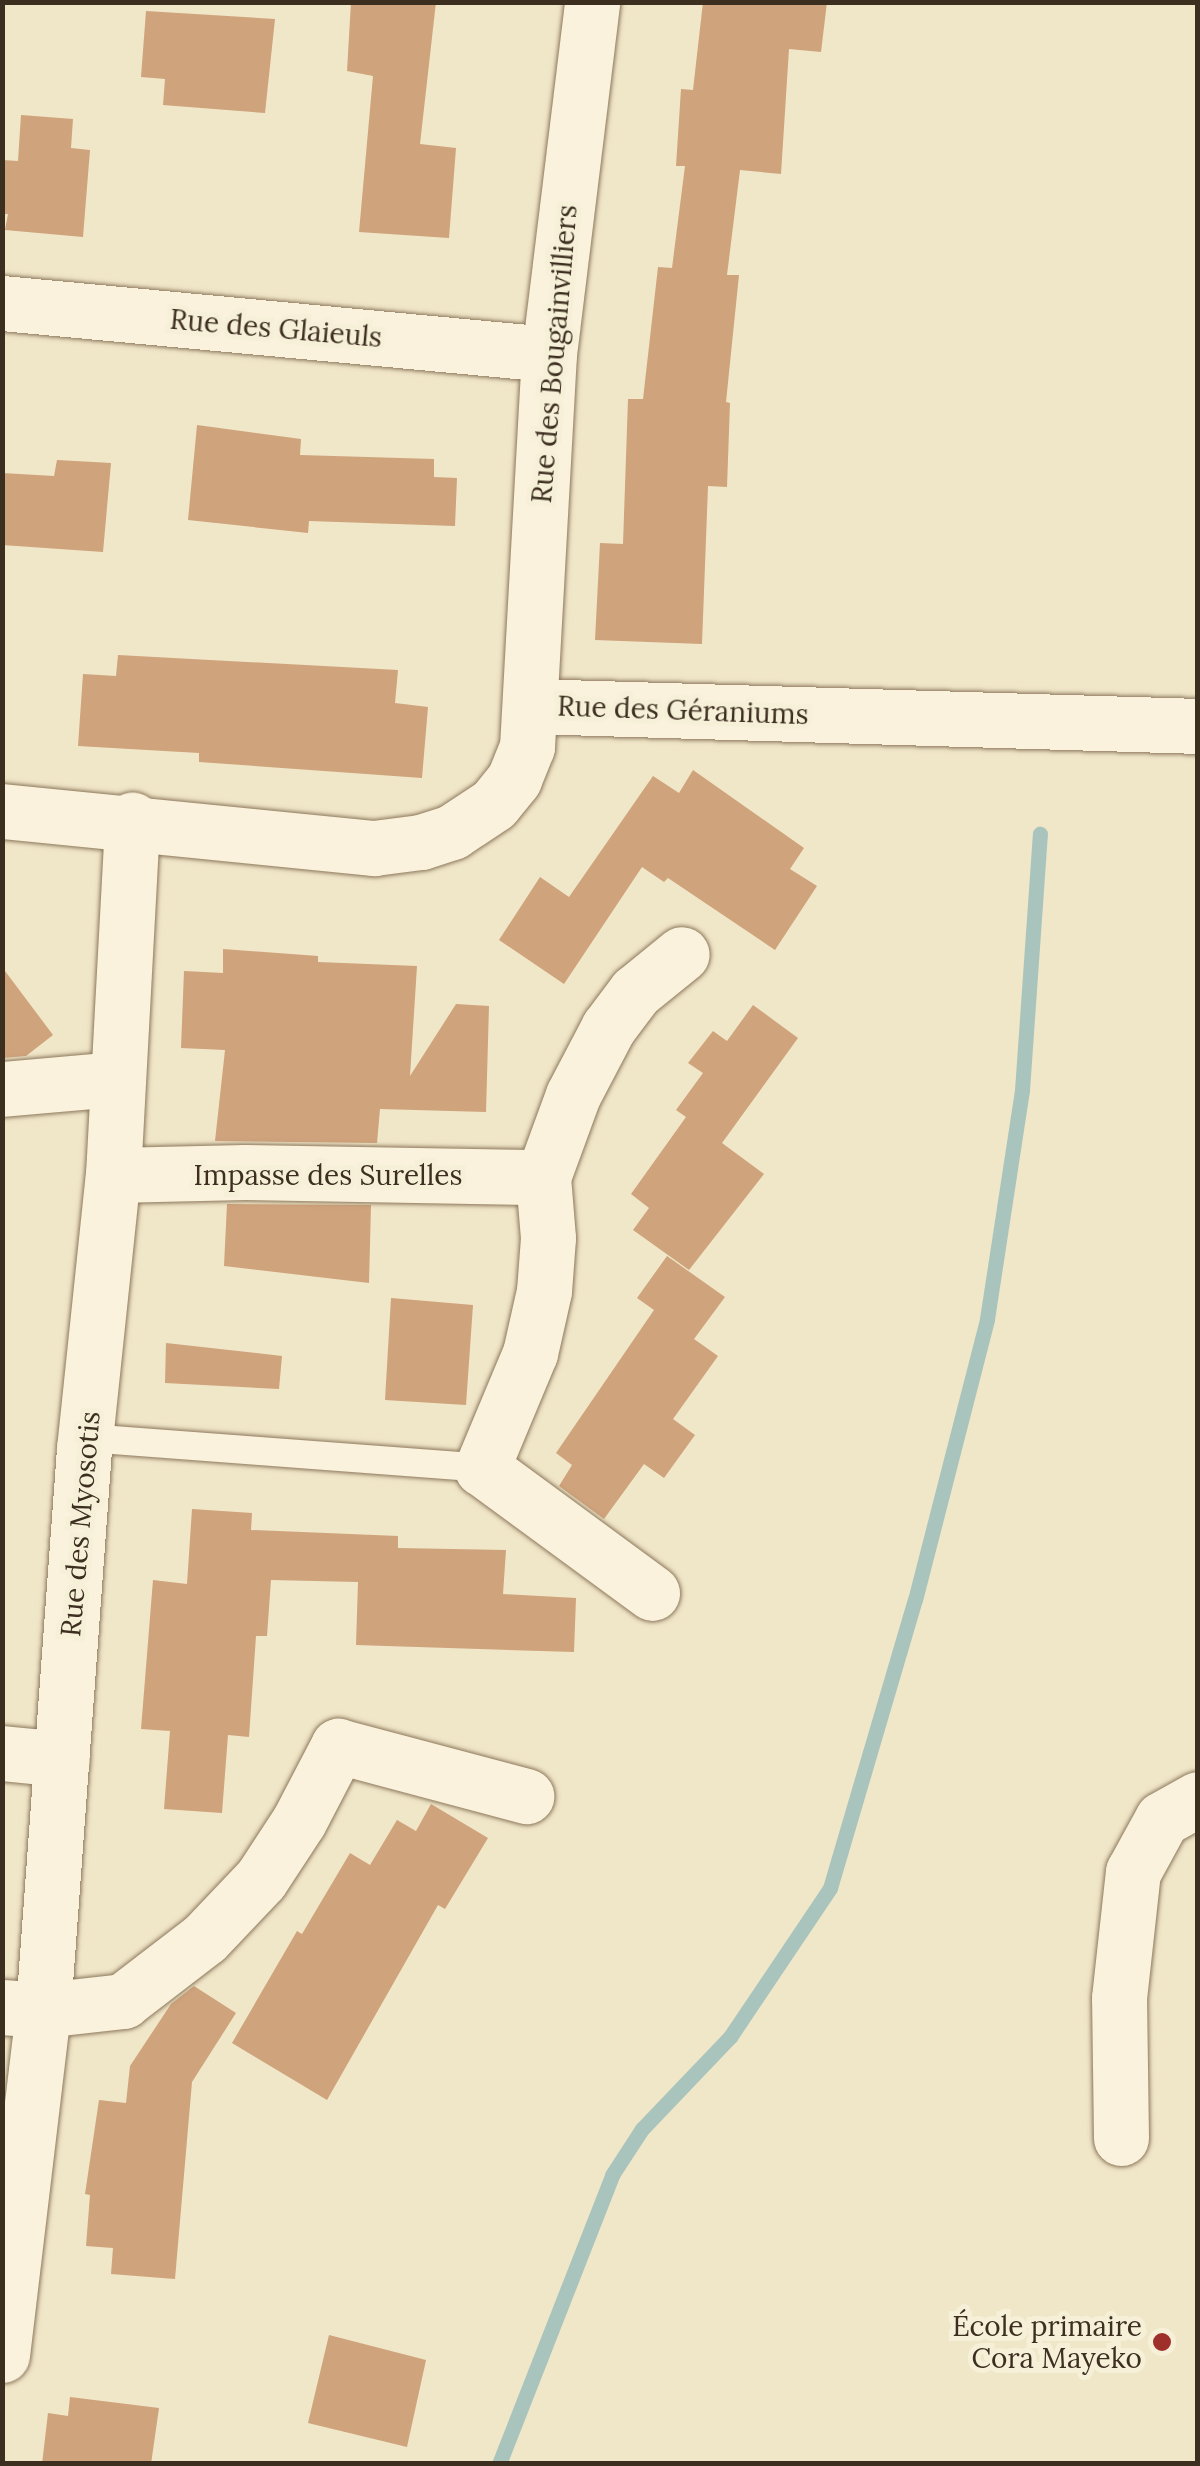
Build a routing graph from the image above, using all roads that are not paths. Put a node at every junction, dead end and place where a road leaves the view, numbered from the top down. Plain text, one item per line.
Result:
1 (592, 2) edge
2 (2, 303) edge
3 (549, 354) junction
4 (530, 706) junction
5 (1196, 713) edge
6 (2, 811) edge
7 (132, 820) junction
8 (682, 954) dead end
9 (116, 1079) junction
10 (2, 1089) edge
11 (112, 1175) junction
12 (544, 1177) junction
13 (86, 1438) junction
14 (482, 1468) junction
15 (652, 1593) dead end
16 (2, 1753) edge
17 (62, 1759) junction
18 (526, 1796) dead end
19 (1198, 1799) edge
20 (23, 2008) edge
21 (1121, 2138) dead end
22 (6, 2300) edge
23 (2, 2355) edge

1 - 3 street, Rue des Bougainvilliers
2 - 3 street, Rue des Glaieuls
3 - 4 street, Rue des Bougainvilliers
4 - 5 street, Rue des Géraniums
4 - 7 street, Rue des Géraniums
6 - 7 street
7 - 9 street, Rue des Myosotis
8 - 12 street
9 - 10 street
9 - 11 street, Rue des Myosotis
11 - 12 street, Impasse des Surelles
11 - 13 street, Rue des Myosotis
12 - 14 street
13 - 14 lane
13 - 17 street, Rue des Myosotis
14 - 15 street
16 - 17 street
17 - 20 street, Rue des Myosotis
18 - 20 street
19 - 21 street
20 - 22 street, Rue des Myosotis
22 - 23 street, Rue des Myosotis

